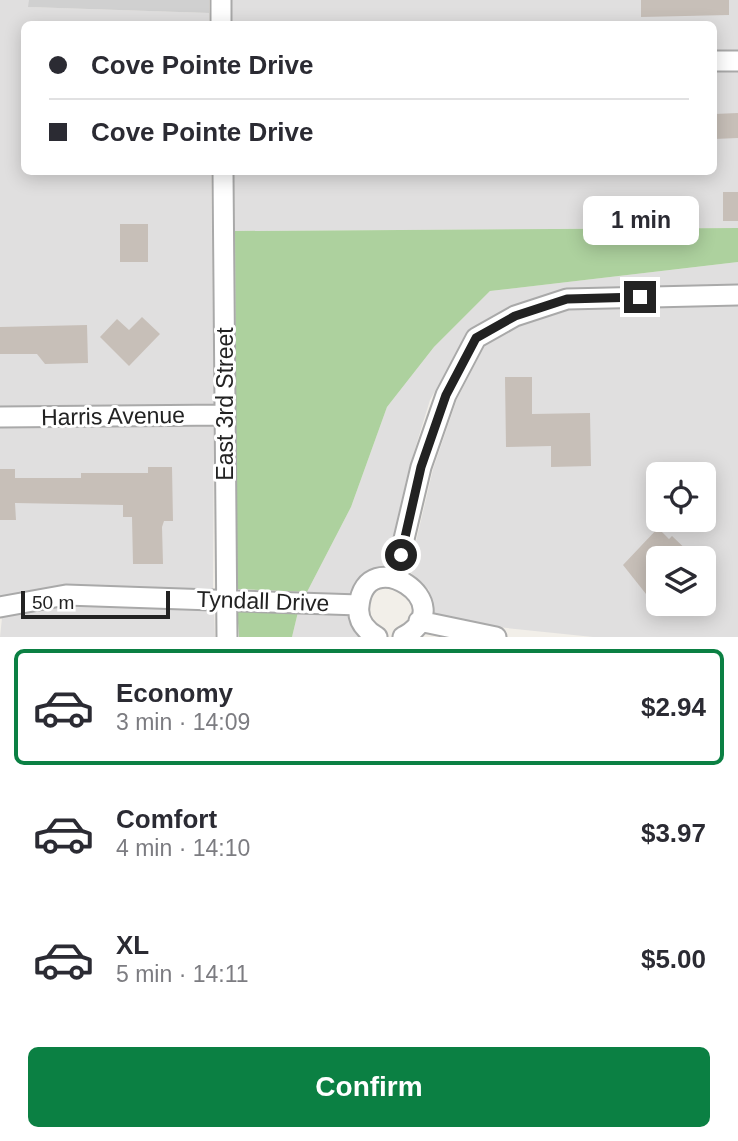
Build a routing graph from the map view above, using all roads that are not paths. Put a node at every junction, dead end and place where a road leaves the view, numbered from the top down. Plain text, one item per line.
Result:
1 (220, 0) edge
2 (221, 21) edge
3 (717, 61) edge
4 (738, 61) edge
5 (223, 175) edge
6 (738, 295) edge
7 (225, 415) junction
8 (0, 417) edge
9 (396, 577) junction
10 (225, 599) junction
11 (359, 605) junction
12 (0, 607) edge
13 (419, 621) junction
14 (227, 637) edge
15 (377, 637) edge
16 (403, 637) edge
17 (496, 637) edge

1 - 2 street
3 - 4 street
5 - 7 street, East 3rd Street
6 - 9 street
7 - 8 street, Harris Avenue
7 - 10 street, East 3rd Street
9 - 11 street
9 - 13 street
10 - 11 street, Tyndall Drive
10 - 12 street, Tyndall Drive
10 - 14 street, East 3rd Street
11 - 15 street
13 - 16 street
13 - 17 street

